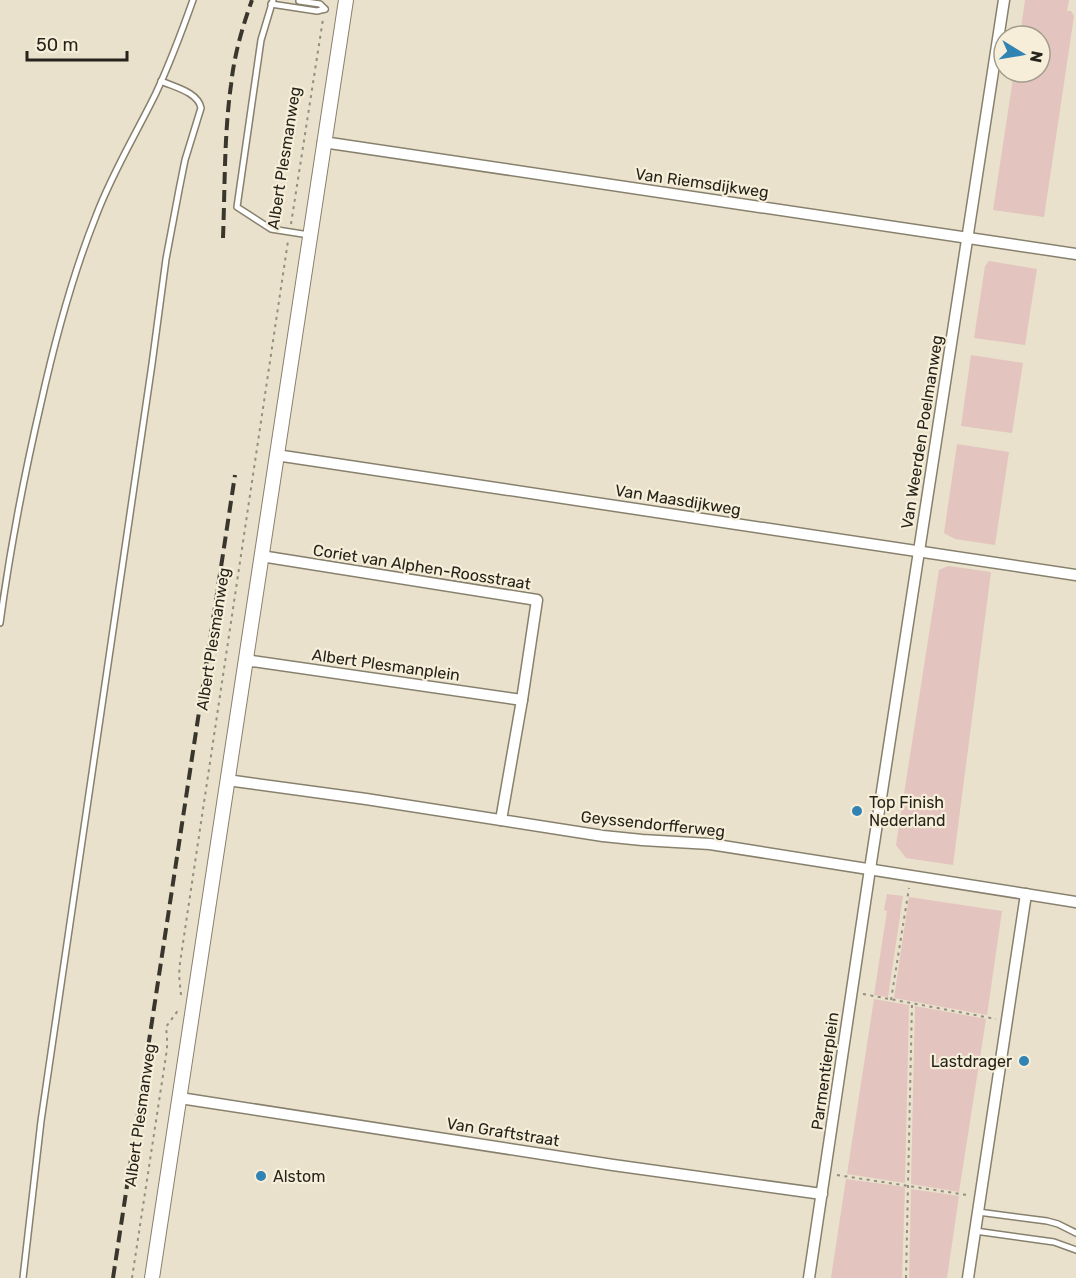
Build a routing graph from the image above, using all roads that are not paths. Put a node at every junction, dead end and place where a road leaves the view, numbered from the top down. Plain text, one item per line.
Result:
1 (193, 0) edge
2 (346, 0) edge
3 (1004, 0) edge
4 (299, 1) edge
5 (272, 2) edge
6 (161, 81) junction
7 (323, 142) junction
8 (311, 235) junction
9 (967, 238) junction
10 (1076, 254) edge
11 (276, 455) junction
12 (919, 551) junction
13 (261, 556) junction
14 (1076, 574) edge
15 (0, 623) edge
16 (245, 660) junction
17 (522, 700) junction
18 (227, 780) junction
19 (501, 820) junction
20 (870, 869) junction
21 (1026, 894) junction
22 (1076, 902) edge
23 (180, 1098) junction
24 (822, 1194) junction
25 (978, 1212) junction
26 (975, 1231) junction
27 (1076, 1233) edge
28 (1076, 1250) edge
29 (23, 1278) edge
30 (152, 1278) edge
31 (809, 1278) edge
32 (968, 1278) edge

1 - 6 lane
2 - 7 street, Albert Plesmanweg
3 - 9 street, Van Weerden Poelmanweg
4 - 5 lane
5 - 8 lane
6 - 15 lane
6 - 29 lane
7 - 8 street, Albert Plesmanweg
7 - 9 street, Van Riemsdijkweg
8 - 11 street, Albert Plesmanweg
9 - 10 street, Van Riemsdijkweg
9 - 12 street, Van Weerden Poelmanweg
11 - 12 street, Van Maasdijkweg
11 - 13 street, Albert Plesmanweg
12 - 14 street, Van Maasdijkweg
12 - 20 street, Van Weerden Poelmanweg
13 - 16 street, Albert Plesmanweg
13 - 17 street, Coriet van Alphen-Roosstraat
16 - 17 street, Albert Plesmanplein
16 - 18 street, Albert Plesmanweg
17 - 19 street, Coriet van Alphen-Roosstraat
18 - 19 street, Geyssendorfferweg
18 - 23 street, Albert Plesmanweg
19 - 20 street, Geyssendorfferweg
20 - 21 street, Geyssendorfferweg
20 - 24 street, Parmentierplein
21 - 22 street, Geyssendorfferweg
21 - 25 street
23 - 24 street, Van Graftstraat
23 - 30 street, Albert Plesmanweg
24 - 31 street, Parmentierplein
25 - 26 street
25 - 27 lane
26 - 28 lane
26 - 32 street

